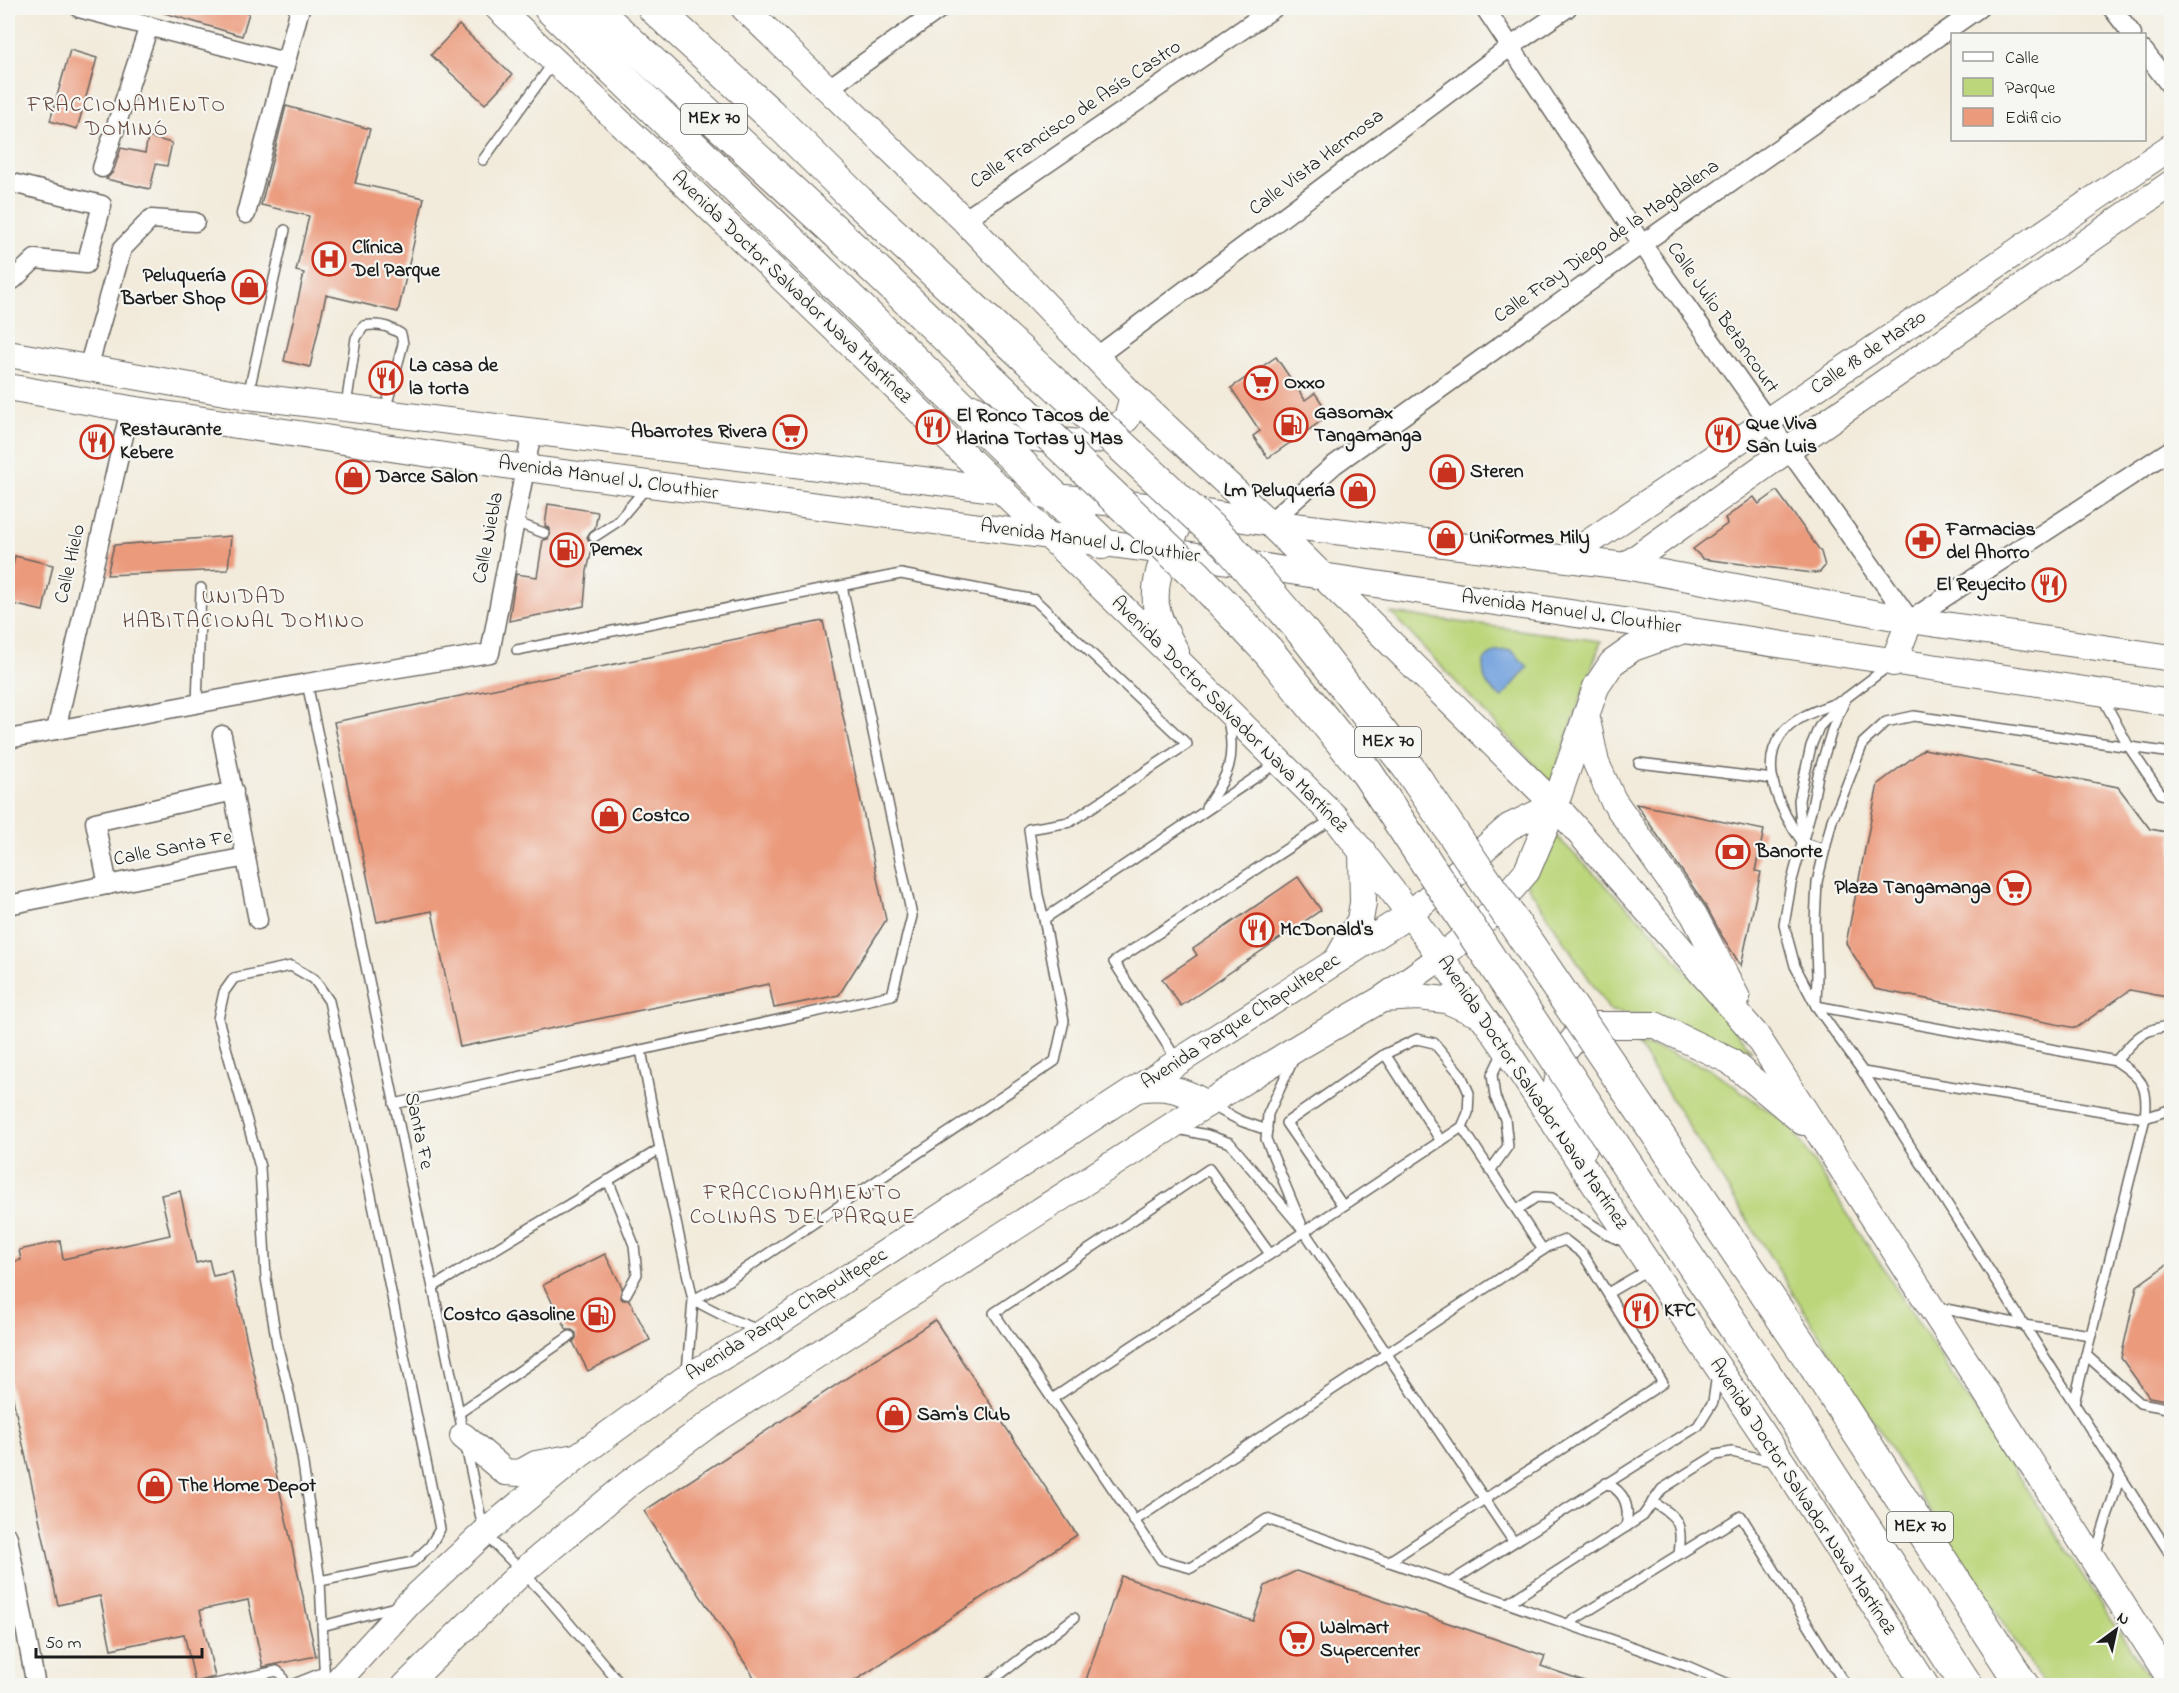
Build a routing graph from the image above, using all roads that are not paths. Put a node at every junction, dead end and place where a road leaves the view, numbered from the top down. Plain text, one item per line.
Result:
1 (79, 8) edge
2 (300, 8) edge
3 (498, 8) edge
4 (550, 8) edge
5 (593, 8) edge
6 (654, 8) edge
7 (681, 8) edge
8 (744, 8) edge
9 (941, 8) edge
10 (1274, 8) edge
11 (1485, 8) edge
12 (1567, 8) edge
13 (1979, 8) edge
14 (2112, 8) edge
15 (149, 26) junction
16 (2131, 33) edge
17 (1510, 47) junction
18 (2146, 52) edge
19 (554, 61) junction
20 (285, 62) junction
21 (829, 88) junction
22 (2172, 88) edge
23 (644, 99) junction
24 (771, 115) junction
25 (2172, 146) edge
26 (659, 159) junction
27 (483, 160) dead end
28 (102, 168) dead end
29 (8, 182) edge
30 (2172, 183) edge
31 (246, 214) dead end
32 (964, 219) junction
33 (195, 222) dead end
34 (285, 230) dead end
35 (1642, 244) junction
36 (13, 280) dead end
37 (8, 354) edge
38 (1096, 357) junction
39 (88, 368) junction
40 (927, 371) junction
41 (8, 387) edge
42 (248, 396) junction
43 (1133, 396) junction
44 (130, 409) junction
45 (346, 409) junction
46 (385, 413) junction
47 (1768, 422) junction
48 (532, 432) junction
49 (2172, 449) edge
50 (1787, 450) junction
51 (525, 468) junction
52 (650, 484) junction
53 (999, 489) junction
54 (1053, 497) junction
55 (1187, 510) junction
56 (515, 522) junction
57 (1269, 523) junction
58 (544, 533) dead end
59 (1048, 536) junction
60 (594, 537) dead end
61 (1102, 543) junction
62 (1166, 551) junction
63 (1566, 558) junction
64 (1625, 566) junction
65 (1322, 576) junction
66 (842, 586) junction
67 (201, 588) dead end
68 (1910, 620) junction
69 (1684, 630) junction
70 (517, 650) dead end
71 (2172, 658) edge
72 (1893, 663) junction
73 (1182, 666) junction
74 (307, 683) junction
75 (2100, 693) junction
76 (1846, 699) junction
77 (2172, 703) edge
78 (197, 704) junction
79 (1225, 707) junction
80 (1586, 715) junction
81 (56, 730) junction
82 (222, 735) dead end
83 (8, 739) edge
84 (2129, 747) junction
85 (2172, 753) edge
86 (1280, 761) junction
87 (1639, 763) dead end
88 (1773, 780) junction
89 (234, 791) junction
90 (2172, 796) edge
91 (1555, 805) junction
92 (1201, 814) junction
93 (1335, 816) junction
94 (1803, 843) junction
95 (1825, 849) junction
96 (1362, 850) junction
97 (246, 857) junction
98 (108, 885) junction
99 (8, 905) edge
100 (1410, 914) junction
101 (1044, 919) junction
102 (258, 920) dead end
103 (1441, 957) junction
104 (1336, 962) junction
105 (1382, 999) junction
106 (1816, 1006) junction
107 (1482, 1016) junction
108 (2172, 1026) edge
109 (1756, 1035) junction
110 (1302, 1045) junction
111 (1505, 1048) junction
112 (641, 1050) junction
113 (1385, 1054) junction
114 (2116, 1061) junction
115 (1178, 1062) junction
116 (1863, 1072) junction
117 (1136, 1089) junction
118 (394, 1104) junction
119 (1207, 1104) junction
120 (2172, 1109) edge
121 (2145, 1118) junction
122 (1170, 1127) junction
123 (1462, 1127) junction
124 (1267, 1130) junction
125 (1822, 1138) junction
126 (1441, 1141) junction
127 (660, 1149) junction
128 (1490, 1171) junction
129 (608, 1180) junction
130 (1342, 1206) junction
131 (1609, 1206) junction
132 (1517, 1210) junction
133 (1305, 1231) junction
134 (1543, 1250) junction
135 (1270, 1254) junction
136 (1645, 1258) junction
137 (432, 1287) junction
138 (1608, 1293) junction
139 (626, 1294) dead end
140 (693, 1300) junction
141 (1930, 1306) junction
142 (2024, 1325) junction
143 (764, 1332) junction
144 (2091, 1335) junction
145 (570, 1336) dead end
146 (1386, 1353) junction
147 (2085, 1355) junction
148 (1718, 1368) junction
149 (686, 1378) junction
150 (1052, 1399) junction
151 (2074, 1402) junction
152 (2172, 1409) edge
153 (461, 1424) junction
154 (578, 1456) junction
155 (1784, 1465) junction
156 (2120, 1476) junction
157 (1606, 1483) junction
158 (1484, 1499) junction
159 (1652, 1502) junction
160 (1134, 1521) junction
161 (1626, 1527) junction
162 (484, 1533) junction
163 (8, 1537) edge
164 (1513, 1541) junction
165 (1679, 1554) junction
166 (440, 1556) junction
167 (2172, 1557) edge
168 (2093, 1560) junction
169 (1388, 1562) junction
170 (522, 1572) junction
171 (320, 1581) junction
172 (1449, 1582) junction
173 (410, 1603) junction
174 (1508, 1603) junction
175 (1074, 1618) dead end
176 (1567, 1624) junction
177 (322, 1626) junction
178 (329, 1679) edge
179 (2172, 1682) edge
180 (36, 1686) edge
181 (206, 1686) edge
182 (287, 1686) edge
183 (326, 1686) edge
184 (405, 1686) edge
185 (622, 1686) edge
186 (985, 1686) edge
187 (1733, 1686) edge
188 (1846, 1686) edge
189 (1926, 1686) edge
190 (1967, 1686) edge
191 (2023, 1686) edge

1 - 15 street
2 - 20 street
3 - 19 main road, Avenida Doctor Salvador Nava Martínez
4 - 23 highway
5 - 190 highway, Avenida Doctor Salvador Nava Martínez / MEX 70, bridge
6 - 24 highway, MEX 70
7 - 24 highway
8 - 21 main road
9 - 21 street
10 - 32 street, Calle Francisco de Asís Castro
11 - 17 street, Calle Julio Betancourt
12 - 17 street, Calle Vista Hermosa
13 - 35 street, Calle Fray Diego de la Magdalena
14 - 16 street
15 - 20 street
15 - 28 street
17 - 35 street, Calle Julio Betancourt
17 - 38 street, Calle Vista Hermosa
18 - 22 street
19 - 26 main road, Avenida Doctor Salvador Nava Martínez
19 - 27 lane
20 - 31 street
21 - 32 main road
23 - 26 main road
23 - 40 highway
24 - 191 highway, MEX 70, bridge
25 - 47 main road, Calle 18 de Marzo
26 - 53 main road, Avenida Doctor Salvador Nava Martínez
29 - 36 street
30 - 50 main road, Calle 18 de Marzo
32 - 38 main road
33 - 39 street
34 - 42 lane
35 - 47 street, Calle Julio Betancourt
35 - 57 street, Calle Fray Diego de la Magdalena
37 - 39 main road, Avenida Manuel J. Clouthier
38 - 43 main road
39 - 42 main road, Avenida Manuel J. Clouthier
40 - 43 main road
40 - 54 highway
41 - 44 main road, Avenida Manuel J. Clouthier
42 - 45 main road, Avenida Manuel J. Clouthier
43 - 57 main road
44 - 51 main road, Avenida Manuel J. Clouthier
44 - 81 street, Calle Hielo
45 - 46 main road, Avenida Manuel J. Clouthier
45 - 46 lane
46 - 48 main road, Avenida Manuel J. Clouthier
47 - 50 street, Calle Julio Betancourt
47 - 63 main road, Calle 18 de Marzo
48 - 51 street, Calle Niebla
48 - 53 main road, Avenida Manuel J. Clouthier
49 - 68 street
50 - 64 main road, Calle 18 de Marzo
50 - 68 street, Calle Julio Betancourt
51 - 52 main road, Avenida Manuel J. Clouthier
51 - 56 street, Calle Niebla
52 - 59 main road, Avenida Manuel J. Clouthier
52 - 60 lane
53 - 54 main road, Avenida Manuel J. Clouthier
53 - 59 main road, Avenida Doctor Salvador Nava Martínez
54 - 55 main road, Avenida Manuel J. Clouthier
54 - 61 highway
55 - 57 main road, Avenida Manuel J. Clouthier
55 - 62 main road
56 - 58 lane
56 - 74 street, Calle Niebla
57 - 63 main road, Avenida Manuel J. Clouthier
57 - 65 main road
59 - 61 main road, Avenida Manuel J. Clouthier
59 - 73 main road, Avenida Doctor Salvador Nava Martínez
61 - 62 main road, Avenida Manuel J. Clouthier
62 - 65 main road, Avenida Manuel J. Clouthier
62 - 73 main road
63 - 64 main road, Avenida Manuel J. Clouthier
64 - 68 main road, Avenida Manuel J. Clouthier
65 - 69 main road, Avenida Manuel J. Clouthier
65 - 91 main road
66 - 70 lane
66 - 101 lane
66 - 112 lane
67 - 78 lane
68 - 71 main road, Avenida Manuel J. Clouthier
68 - 72 main road
69 - 72 main road, Avenida Manuel J. Clouthier
69 - 80 main road
72 - 75 main road, Avenida Manuel J. Clouthier
72 - 76 lane
73 - 79 main road, Avenida Doctor Salvador Nava Martínez
74 - 78 street
74 - 118 lane, Santa Fe
75 - 77 main road, Avenida Manuel J. Clouthier
75 - 84 lane
76 - 88 lane
76 - 94 lane
76 - 94 lane
78 - 81 street
79 - 86 main road, Avenida Doctor Salvador Nava Martínez
79 - 92 lane
80 - 91 main road
80 - 109 main road
81 - 83 street
82 - 89 street, Calle Santa Fe
84 - 85 lane
84 - 90 lane
84 - 95 lane
86 - 92 lane
86 - 93 main road, Avenida Doctor Salvador Nava Martínez
87 - 88 lane
88 - 94 lane
89 - 97 street, Calle Santa Fe
89 - 98 street, Calle Santa Fe
91 - 100 main road, Avenida Parque Chapultepec
91 - 103 main road
91 - 109 main road
92 - 101 lane
93 - 96 main road, Avenida Doctor Salvador Nava Martínez
93 - 115 lane
94 - 95 lane
94 - 106 lane
95 - 106 lane
96 - 100 main road, Avenida Doctor Salvador Nava Martínez
96 - 104 main road
97 - 98 street, Calle Santa Fe
97 - 102 street, Calle Santa Fe
98 - 99 street, Calle Santa Fe
100 - 103 main road, Avenida Doctor Salvador Nava Martínez
100 - 104 main road, Avenida Parque Chapultepec
101 - 140 lane
103 - 105 main road
103 - 107 main road, Avenida Doctor Salvador Nava Martínez
104 - 115 main road, Avenida Parque Chapultepec
105 - 107 main road
105 - 110 main road
106 - 114 lane
106 - 116 lane
107 - 111 main road, Avenida Doctor Salvador Nava Martínez
108 - 114 lane
109 - 125 main road
110 - 119 main road
110 - 124 lane
111 - 128 lane
111 - 131 main road, Avenida Doctor Salvador Nava Martínez
112 - 118 lane
112 - 127 lane
113 - 123 lane
113 - 126 lane
113 - 130 lane
114 - 121 lane
115 - 117 main road, Avenida Parque Chapultepec
116 - 121 lane
116 - 142 lane
117 - 119 main road
117 - 143 main road, Avenida Parque Chapultepec
118 - 137 lane, Santa Fe
119 - 122 main road
119 - 124 lane
120 - 121 lane
121 - 144 lane
122 - 133 lane
122 - 170 main road
123 - 126 lane
123 - 128 lane
124 - 133 lane
125 - 131 main road
125 - 141 main road
126 - 130 lane
127 - 129 lane
127 - 140 lane
128 - 132 lane
129 - 137 lane
129 - 139 lane
130 - 133 lane
131 - 136 main road, Avenida Doctor Salvador Nava Martínez
132 - 134 lane
132 - 136 lane
133 - 135 lane
133 - 146 lane
134 - 138 lane
134 - 146 lane
135 - 150 lane
135 - 150 lane
136 - 138 lane
136 - 148 main road, Avenida Doctor Salvador Nava Martínez
137 - 153 lane, Santa Fe
138 - 158 lane
140 - 143 lane
140 - 149 lane
141 - 142 lane
141 - 168 main road
142 - 144 lane
142 - 151 lane
143 - 149 main road, Avenida Parque Chapultepec
144 - 147 lane
145 - 153 lane
146 - 158 lane
146 - 160 lane
147 - 151 lane
147 - 152 lane
148 - 155 main road, Avenida Doctor Salvador Nava Martínez
148 - 157 lane
149 - 154 main road, Avenida Parque Chapultepec
150 - 160 lane
151 - 156 lane
153 - 154 main road
153 - 162 lane, Santa Fe
154 - 162 main road, Avenida Parque Chapultepec
155 - 159 lane
155 - 189 main road, Avenida Doctor Salvador Nava Martínez
156 - 167 lane
156 - 168 lane
157 - 161 lane
157 - 164 lane
158 - 164 lane
158 - 169 lane
159 - 161 lane
159 - 165 lane
160 - 169 lane
161 - 174 lane
162 - 166 main road, Avenida Parque Chapultepec
162 - 170 lane
163 - 180 street
164 - 172 lane
165 - 176 lane
165 - 188 lane
166 - 171 lane
166 - 171 lane
166 - 173 main road, Avenida Parque Chapultepec
168 - 179 main road
169 - 172 lane
170 - 184 main road
170 - 185 lane
171 - 177 lane
172 - 174 lane
173 - 177 lane
173 - 178 main road, Avenida Parque Chapultepec
174 - 176 lane
175 - 186 lane
176 - 187 lane
177 - 178 lane
178 - 182 lane
178 - 183 lane
181 - 182 lane

